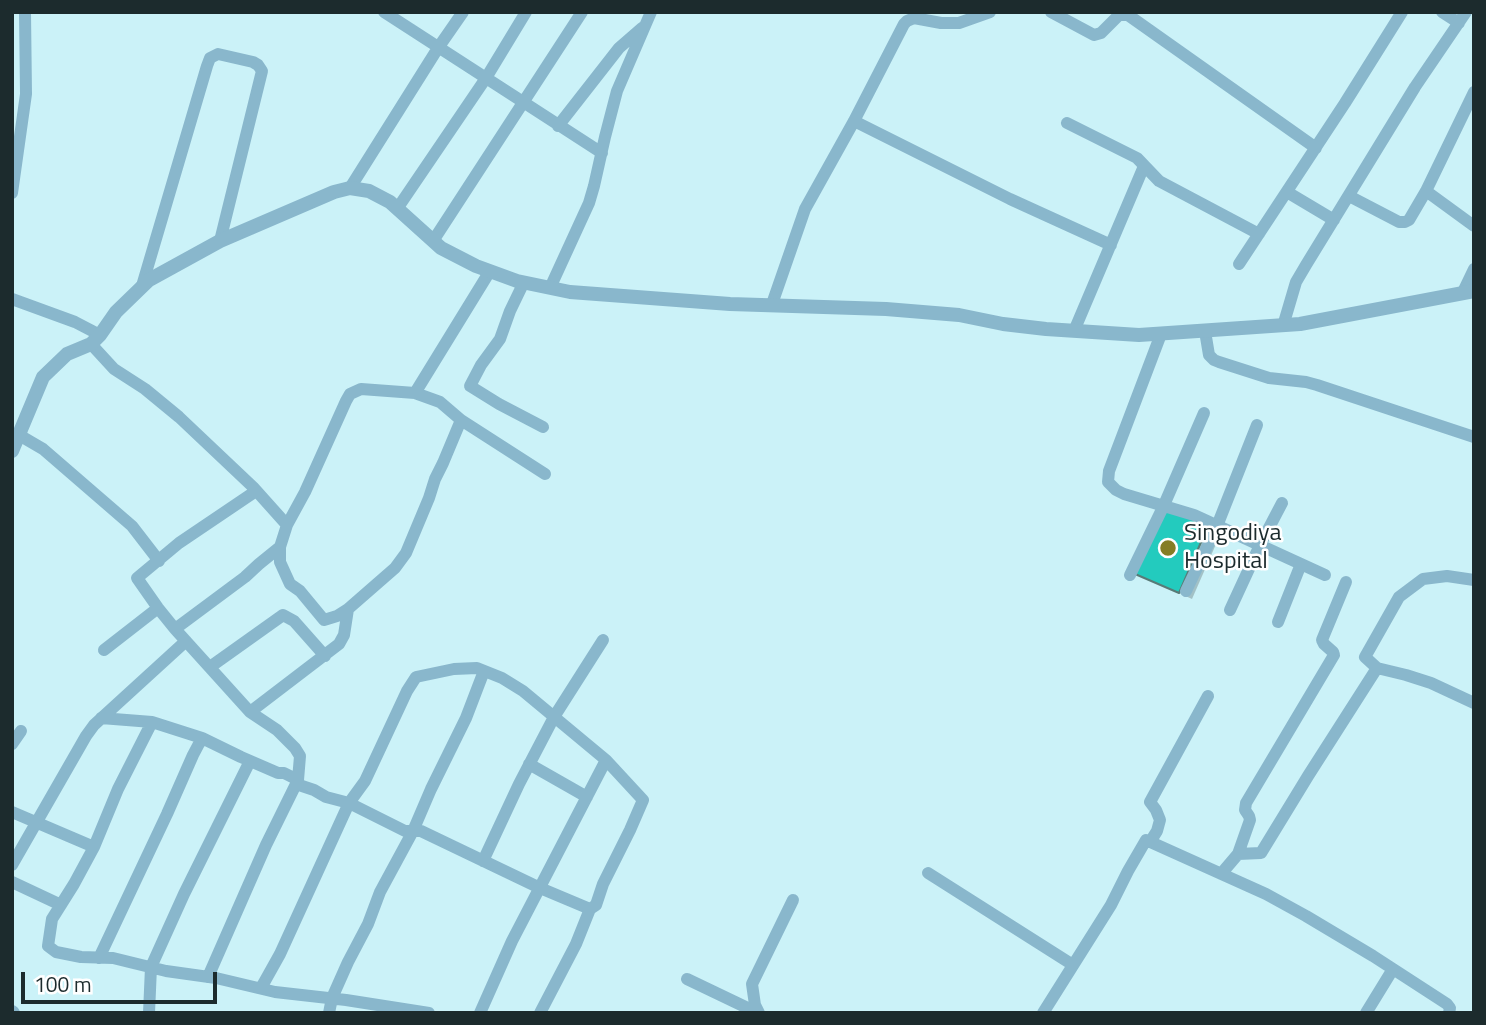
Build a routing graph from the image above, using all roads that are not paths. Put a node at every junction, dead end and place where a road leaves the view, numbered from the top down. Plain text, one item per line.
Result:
1 (25, 12) edge
2 (384, 12) edge
3 (463, 12) edge
4 (526, 12) edge
5 (582, 12) edge
6 (651, 12) edge
7 (990, 12) edge
8 (1051, 12) edge
9 (1402, 12) edge
10 (1442, 12) edge
11 (910, 16) edge
12 (1463, 18) edge
13 (643, 28) junction
14 (12, 37) edge
15 (26, 40) junction
16 (439, 48) junction
17 (485, 78) junction
18 (1474, 92) edge
19 (523, 102) junction
20 (854, 121) junction
21 (1068, 122) dead end
22 (558, 125) junction
23 (1316, 148) junction
24 (602, 153) junction
25 (1144, 166) junction
26 (350, 188) junction
27 (1426, 191) junction
28 (1287, 192) junction
29 (12, 194) edge
30 (1349, 196) junction
31 (397, 209) junction
32 (1334, 220) junction
33 (1474, 226) edge
34 (1259, 234) junction
35 (220, 241) junction
36 (433, 241) junction
37 (1111, 245) junction
38 (1239, 264) dead end
39 (1474, 269) edge
40 (490, 271) junction
41 (524, 282) junction
42 (142, 286) junction
43 (550, 288) junction
44 (1468, 292) edge
45 (12, 299) edge
46 (772, 304) junction
47 (1283, 326) junction
48 (1074, 331) junction
49 (1205, 331) junction
50 (1161, 334) junction
51 (95, 339) junction
52 (415, 393) junction
53 (1203, 413) dead end
54 (461, 420) junction
55 (1257, 425) dead end
56 (543, 427) dead end
57 (19, 435) junction
58 (1474, 437) edge
59 (12, 451) edge
60 (545, 474) dead end
61 (256, 491) junction
62 (1282, 503) dead end
63 (1164, 505) junction
64 (287, 524) junction
65 (1217, 526) junction
66 (1260, 545) junction
67 (279, 547) junction
68 (159, 561) junction
69 (1301, 564) junction
70 (1130, 575) dead end
71 (1325, 575) dead end
72 (1474, 580) edge
73 (1346, 582) dead end
74 (1186, 591) dead end
75 (158, 608) junction
76 (348, 609) junction
77 (1230, 610) dead end
78 (1278, 622) dead end
79 (175, 629) junction
80 (603, 640) dead end
81 (186, 641) junction
82 (104, 650) dead end
83 (325, 656) junction
84 (210, 667) junction
85 (1377, 668) junction
86 (484, 671) junction
87 (1208, 696) dead end
88 (1474, 703) edge
89 (250, 712) junction
90 (554, 717) junction
91 (101, 718) junction
92 (152, 722) junction
93 (21, 731) dead end
94 (202, 738) junction
95 (12, 744) edge
96 (606, 760) junction
97 (250, 761) junction
98 (530, 764) junction
99 (298, 780) junction
100 (587, 797) junction
101 (349, 803) junction
102 (12, 812) edge
103 (37, 824) junction
104 (413, 831) junction
105 (1150, 842) junction
106 (94, 847) junction
107 (1238, 854) junction
108 (483, 861) junction
109 (12, 865) edge
110 (928, 873) dead end
111 (1221, 874) junction
112 (12, 883) edge
113 (540, 888) junction
114 (793, 900) dead end
115 (61, 905) junction
116 (590, 909) junction
117 (100, 958) junction
118 (1073, 965) junction
119 (151, 967) junction
120 (1393, 969) junction
121 (208, 977) junction
122 (687, 979) dead end
123 (261, 988) junction
124 (332, 999) junction
125 (149, 1013) edge
126 (329, 1013) edge
127 (429, 1013) edge
128 (480, 1013) edge
129 (540, 1013) edge
130 (759, 1013) edge
131 (1043, 1013) edge
132 (1366, 1013) edge
133 (1449, 1013) edge

1 - 15 street
2 - 16 street
3 - 16 street
4 - 17 street
5 - 19 street
6 - 13 street
7 - 11 street
8 - 23 street
9 - 23 street
10 - 12 street
11 - 20 street
12 - 30 street
13 - 22 street
13 - 24 street
14 - 15 street
15 - 29 street
16 - 17 street
16 - 26 street
17 - 19 street
17 - 31 street
18 - 27 street
19 - 22 street
19 - 36 street
20 - 37 street
20 - 46 street
21 - 25 street
22 - 24 street
23 - 28 street
24 - 43 street
25 - 34 street
25 - 37 street
26 - 31 street
26 - 35 street
27 - 30 street
27 - 33 street
28 - 32 street
28 - 34 street
30 - 32 street
31 - 36 street
32 - 47 street
34 - 38 street
35 - 42 street
35 - 42 street
36 - 40 street
37 - 48 street
39 - 44 street
40 - 41 street
40 - 52 street
41 - 43 street
41 - 56 street
42 - 51 street
43 - 46 street
44 - 47 street
45 - 51 street
46 - 48 street
47 - 49 street
48 - 50 street
49 - 50 street
49 - 58 street
50 - 63 street
51 - 57 street
51 - 61 street
52 - 54 street
52 - 64 street
53 - 63 street
54 - 60 street
54 - 76 street
55 - 65 street
57 - 59 street
57 - 68 street
61 - 64 street
61 - 68 street
62 - 66 street
63 - 65 street
63 - 70 street
64 - 67 street
65 - 66 street
65 - 74 street
66 - 69 street
66 - 77 street
67 - 76 street
67 - 79 street
68 - 75 street
69 - 71 street
69 - 78 street
72 - 85 street
73 - 107 street
75 - 79 street
75 - 82 street
76 - 83 street
79 - 81 street
80 - 90 street
81 - 84 street
81 - 91 street
83 - 84 street
83 - 89 street
84 - 89 street
85 - 88 street
85 - 107 street
86 - 90 street
86 - 101 street
86 - 104 street
87 - 105 street
89 - 99 street
90 - 96 street
90 - 98 street
91 - 92 street
91 - 103 street
92 - 94 street
92 - 106 street
93 - 95 street
94 - 97 street
94 - 117 street
96 - 100 street
96 - 116 street
97 - 99 street
97 - 119 street
98 - 100 street
98 - 108 street
99 - 101 street
99 - 121 street
100 - 113 street
101 - 104 street
101 - 123 street
102 - 103 street
103 - 106 street
103 - 109 street
104 - 108 street
104 - 124 street
105 - 111 street
105 - 118 street
106 - 115 street
107 - 111 street
108 - 113 street
110 - 118 street
111 - 120 street
112 - 115 street
113 - 116 street
113 - 128 street
114 - 130 street
115 - 117 street
116 - 129 street
117 - 119 street
118 - 131 street
119 - 121 street
119 - 125 street
120 - 132 street
120 - 133 street
121 - 123 street
122 - 130 street
123 - 124 street
124 - 126 street
124 - 127 street

